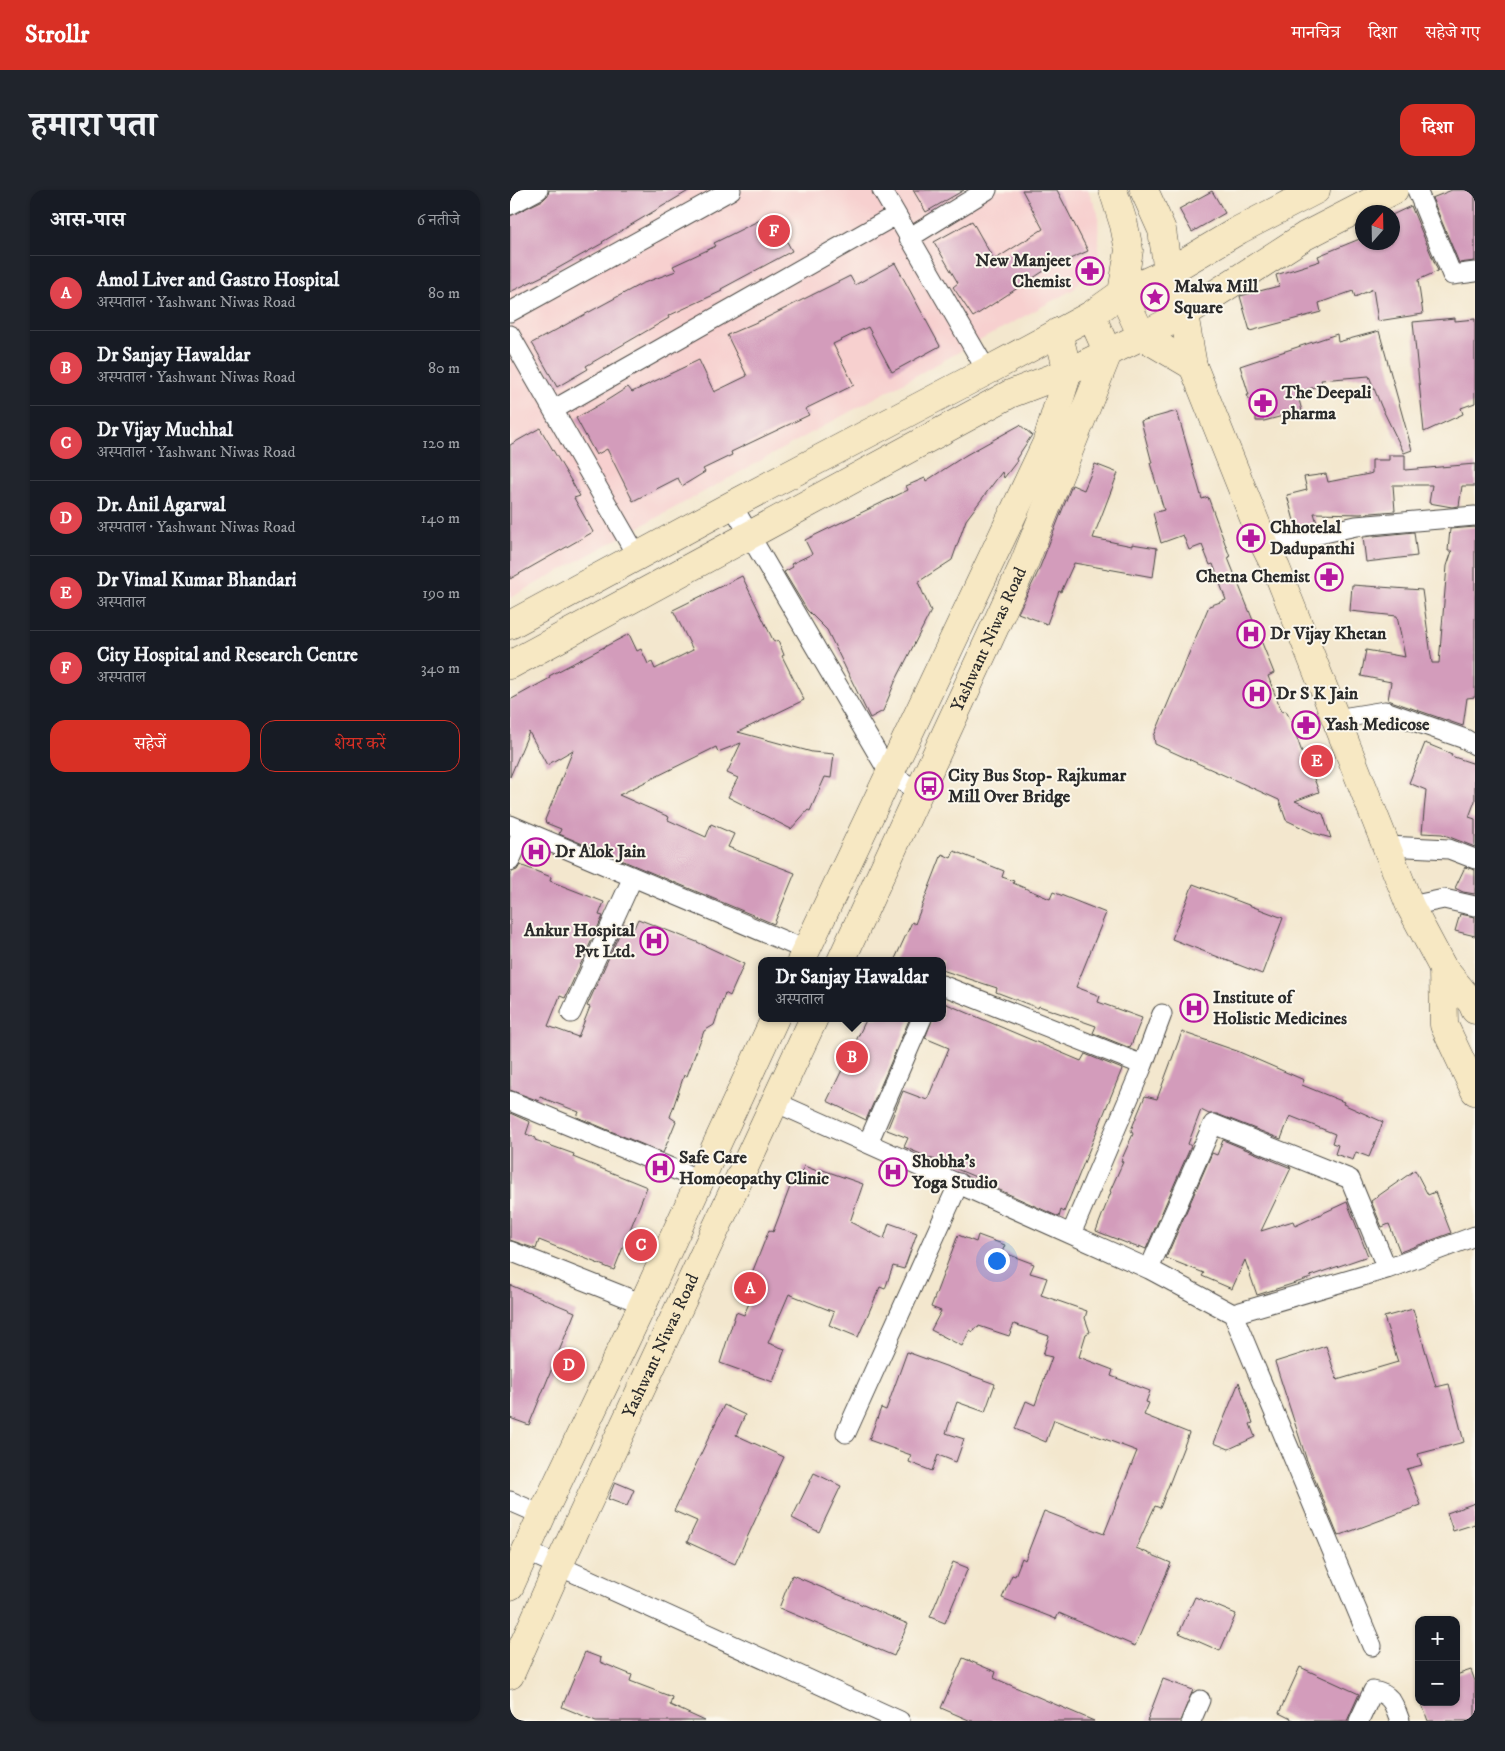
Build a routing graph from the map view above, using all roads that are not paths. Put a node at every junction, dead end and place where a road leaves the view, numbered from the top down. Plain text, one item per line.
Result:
1 (538, 190) edge
2 (731, 190) edge
3 (882, 190) edge
4 (987, 190) edge
5 (1113, 190) edge
6 (1144, 190) edge
7 (1316, 190) edge
8 (1394, 190) edge
9 (1417, 190) edge
10 (510, 205) edge
11 (896, 215) junction
12 (909, 238) junction
13 (1168, 272) junction
14 (1475, 272) edge
15 (1122, 293) junction
16 (510, 312) edge
17 (1184, 314) junction
18 (1091, 315) junction
19 (1058, 332) junction
20 (510, 335) edge
21 (1142, 336) junction
22 (1108, 353) junction
23 (1193, 366) junction
24 (988, 371) junction
25 (1068, 372) junction
26 (553, 410) junction
27 (732, 505) junction
28 (1475, 516) edge
29 (750, 535) junction
30 (1266, 546) junction
31 (637, 556) junction
32 (510, 625) edge
33 (510, 665) edge
34 (1336, 719) junction
35 (1475, 745) edge
36 (889, 774) junction
37 (919, 792) junction
38 (517, 828) edge
39 (1387, 846) junction
40 (1475, 859) edge
41 (510, 861) edge
42 (633, 877) junction
43 (1410, 906) junction
44 (1475, 906) edge
45 (804, 955) edge
46 (843, 957) edge
47 (1458, 980) edge
48 (946, 987) edge
49 (1475, 1010) edge
50 (570, 1013) dead end
51 (1162, 1014) dead end
52 (773, 1022) edge
53 (812, 1022) edge
54 (920, 1022) edge
55 (1143, 1065) junction
56 (1475, 1091) edge
57 (510, 1102) edge
58 (775, 1102) junction
59 (868, 1143) junction
60 (700, 1180) junction
61 (959, 1183) junction
62 (1072, 1234) junction
63 (1475, 1236) edge
64 (510, 1251) edge
65 (1149, 1269) junction
66 (1387, 1269) junction
67 (643, 1304) junction
68 (1233, 1314) junction
69 (846, 1433) dead end
70 (510, 1501) edge
71 (542, 1515) junction
72 (526, 1551) junction
73 (559, 1566) junction
74 (510, 1586) edge
75 (1372, 1646) dead end
76 (510, 1675) edge
77 (1200, 1700) dead end
78 (900, 1721) edge
79 (1191, 1721) edge
80 (1359, 1721) edge
81 (1400, 1721) edge

1 - 10 street
2 - 16 street
3 - 11 street
4 - 12 street
5 - 15 main road
6 - 13 main road
7 - 13 main road
8 - 17 main road
9 - 14 street
11 - 12 street
11 - 26 street
12 - 24 street
13 - 15 main road
13 - 17 main road
15 - 18 main road
15 - 21 main road
17 - 21 main road
17 - 23 main road
18 - 19 main road
18 - 22 main road
19 - 24 main road
19 - 25 main road
20 - 26 street
21 - 22 main road
21 - 23 main road
22 - 25 main road
22 - 37 main road, Yashwant Niwas Road
23 - 30 main road
24 - 27 main road
25 - 29 main road
25 - 36 main road, Yashwant Niwas Road
26 - 31 street
27 - 29 street
27 - 31 main road
28 - 30 street
29 - 33 main road
29 - 36 street
30 - 34 main road
31 - 32 main road
34 - 35 street
34 - 39 main road
36 - 37 street
36 - 45 main road, Yashwant Niwas Road
37 - 46 main road, Yashwant Niwas Road
38 - 41 street
38 - 42 street
39 - 40 street
39 - 43 main road
42 - 45 street
42 - 50 street
43 - 44 street
43 - 47 main road
47 - 49 main road
47 - 56 main road
48 - 55 street
51 - 55 street
52 - 60 main road, Yashwant Niwas Road
53 - 58 main road, Yashwant Niwas Road
54 - 59 street
55 - 62 street
57 - 60 street
58 - 59 street
58 - 73 main road, Yashwant Niwas Road
59 - 61 street
60 - 67 main road, Yashwant Niwas Road
61 - 62 street
61 - 69 street
62 - 65 street
63 - 66 street
64 - 67 street
65 - 66 street
65 - 68 street
66 - 68 street
67 - 71 main road, Yashwant Niwas Road
68 - 75 street
70 - 71 street
71 - 72 main road, Yashwant Niwas Road
72 - 73 street
72 - 74 main road, Yashwant Niwas Road
73 - 76 main road, Yashwant Niwas Road
73 - 78 street
77 - 79 street
80 - 81 street

